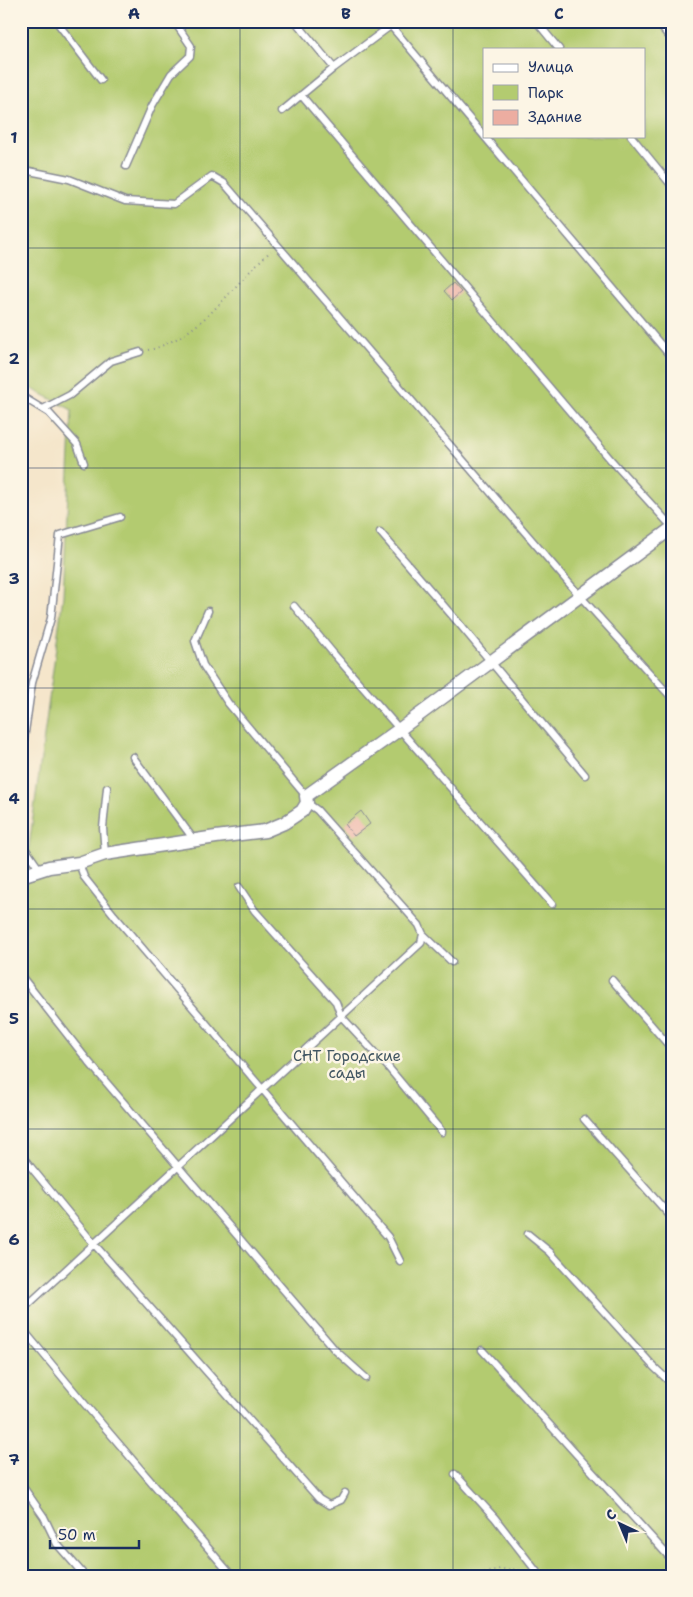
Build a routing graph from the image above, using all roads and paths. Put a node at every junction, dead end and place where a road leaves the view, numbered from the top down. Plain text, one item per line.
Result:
1 (56, 21) edge
2 (174, 21) edge
3 (295, 21) edge
4 (396, 21) edge
5 (536, 21) edge
6 (660, 21) edge
7 (391, 26) junction
8 (672, 35) edge
9 (558, 48) edge
10 (334, 68) junction
11 (100, 80) dead end
12 (301, 95) junction
13 (282, 111) dead end
14 (483, 135) edge
15 (486, 138) edge
16 (633, 138) edge
17 (126, 166) dead end
18 (21, 168) edge
19 (672, 186) edge
20 (278, 245) junction
21 (140, 352) joint
22 (672, 358) edge
23 (21, 396) edge
24 (43, 409) junction
25 (84, 463) dead end
26 (120, 517) dead end
27 (672, 527) edge
28 (380, 532) dead end
29 (580, 596) junction
30 (294, 606) dead end
31 (208, 611) dead end
32 (490, 661) junction
33 (672, 698) edge
34 (400, 729) junction
35 (133, 757) dead end
36 (21, 760) edge
37 (585, 775) dead end
38 (108, 788) dead end
39 (307, 800) junction
40 (21, 830) edge
41 (194, 840) junction
42 (105, 854) junction
43 (79, 862) junction
44 (40, 870) junction
45 (21, 876) edge
46 (239, 887) dead end
47 (552, 904) dead end
48 (423, 934) junction
49 (452, 962) dead end
50 (22, 977) edge
51 (612, 980) dead end
52 (341, 1016) junction
53 (672, 1049) edge
54 (261, 1090) junction
55 (584, 1120) dead end
56 (442, 1132) dead end
57 (21, 1154) edge
58 (178, 1167) junction
59 (672, 1218) edge
60 (528, 1234) dead end
61 (94, 1244) junction
62 (400, 1261) dead end
63 (21, 1311) edge
64 (21, 1327) edge
65 (482, 1350) dead end
66 (366, 1378) dead end
67 (672, 1384) edge
68 (454, 1474) dead end
69 (21, 1484) edge
70 (345, 1493) dead end
71 (672, 1560) edge
72 (538, 1573) edge
73 (85, 1576) edge
74 (232, 1576) edge
75 (469, 1576) edge

1 - 11 lane
2 - 17 lane
3 - 10 lane
4 - 7 lane
5 - 9 lane
6 - 8 street
7 - 10 lane
7 - 14 lane
10 - 12 lane
12 - 13 lane
12 - 27 lane
15 - 22 lane
16 - 19 lane
18 - 20 lane
20 - 21 path
20 - 29 lane
21 - 24 lane
23 - 24 lane
24 - 25 lane
26 - 36 lane
27 - 29 street
28 - 32 lane
29 - 32 street
29 - 33 lane
30 - 34 lane
31 - 39 lane
32 - 34 street
32 - 37 lane
34 - 39 street
34 - 47 lane
35 - 41 lane
38 - 42 lane
39 - 41 street
39 - 48 lane
40 - 44 lane
41 - 42 street
42 - 43 street
43 - 44 street
43 - 54 lane
44 - 45 street
46 - 52 lane
48 - 49 lane
48 - 52 lane
50 - 58 lane
51 - 53 lane
52 - 54 lane
52 - 56 lane
54 - 58 lane
54 - 62 lane
55 - 59 lane
57 - 61 lane
58 - 61 lane
58 - 66 lane
60 - 67 lane
61 - 63 lane
61 - 70 lane
64 - 74 lane
65 - 71 lane
68 - 72 lane
69 - 73 lane
72 - 75 path

